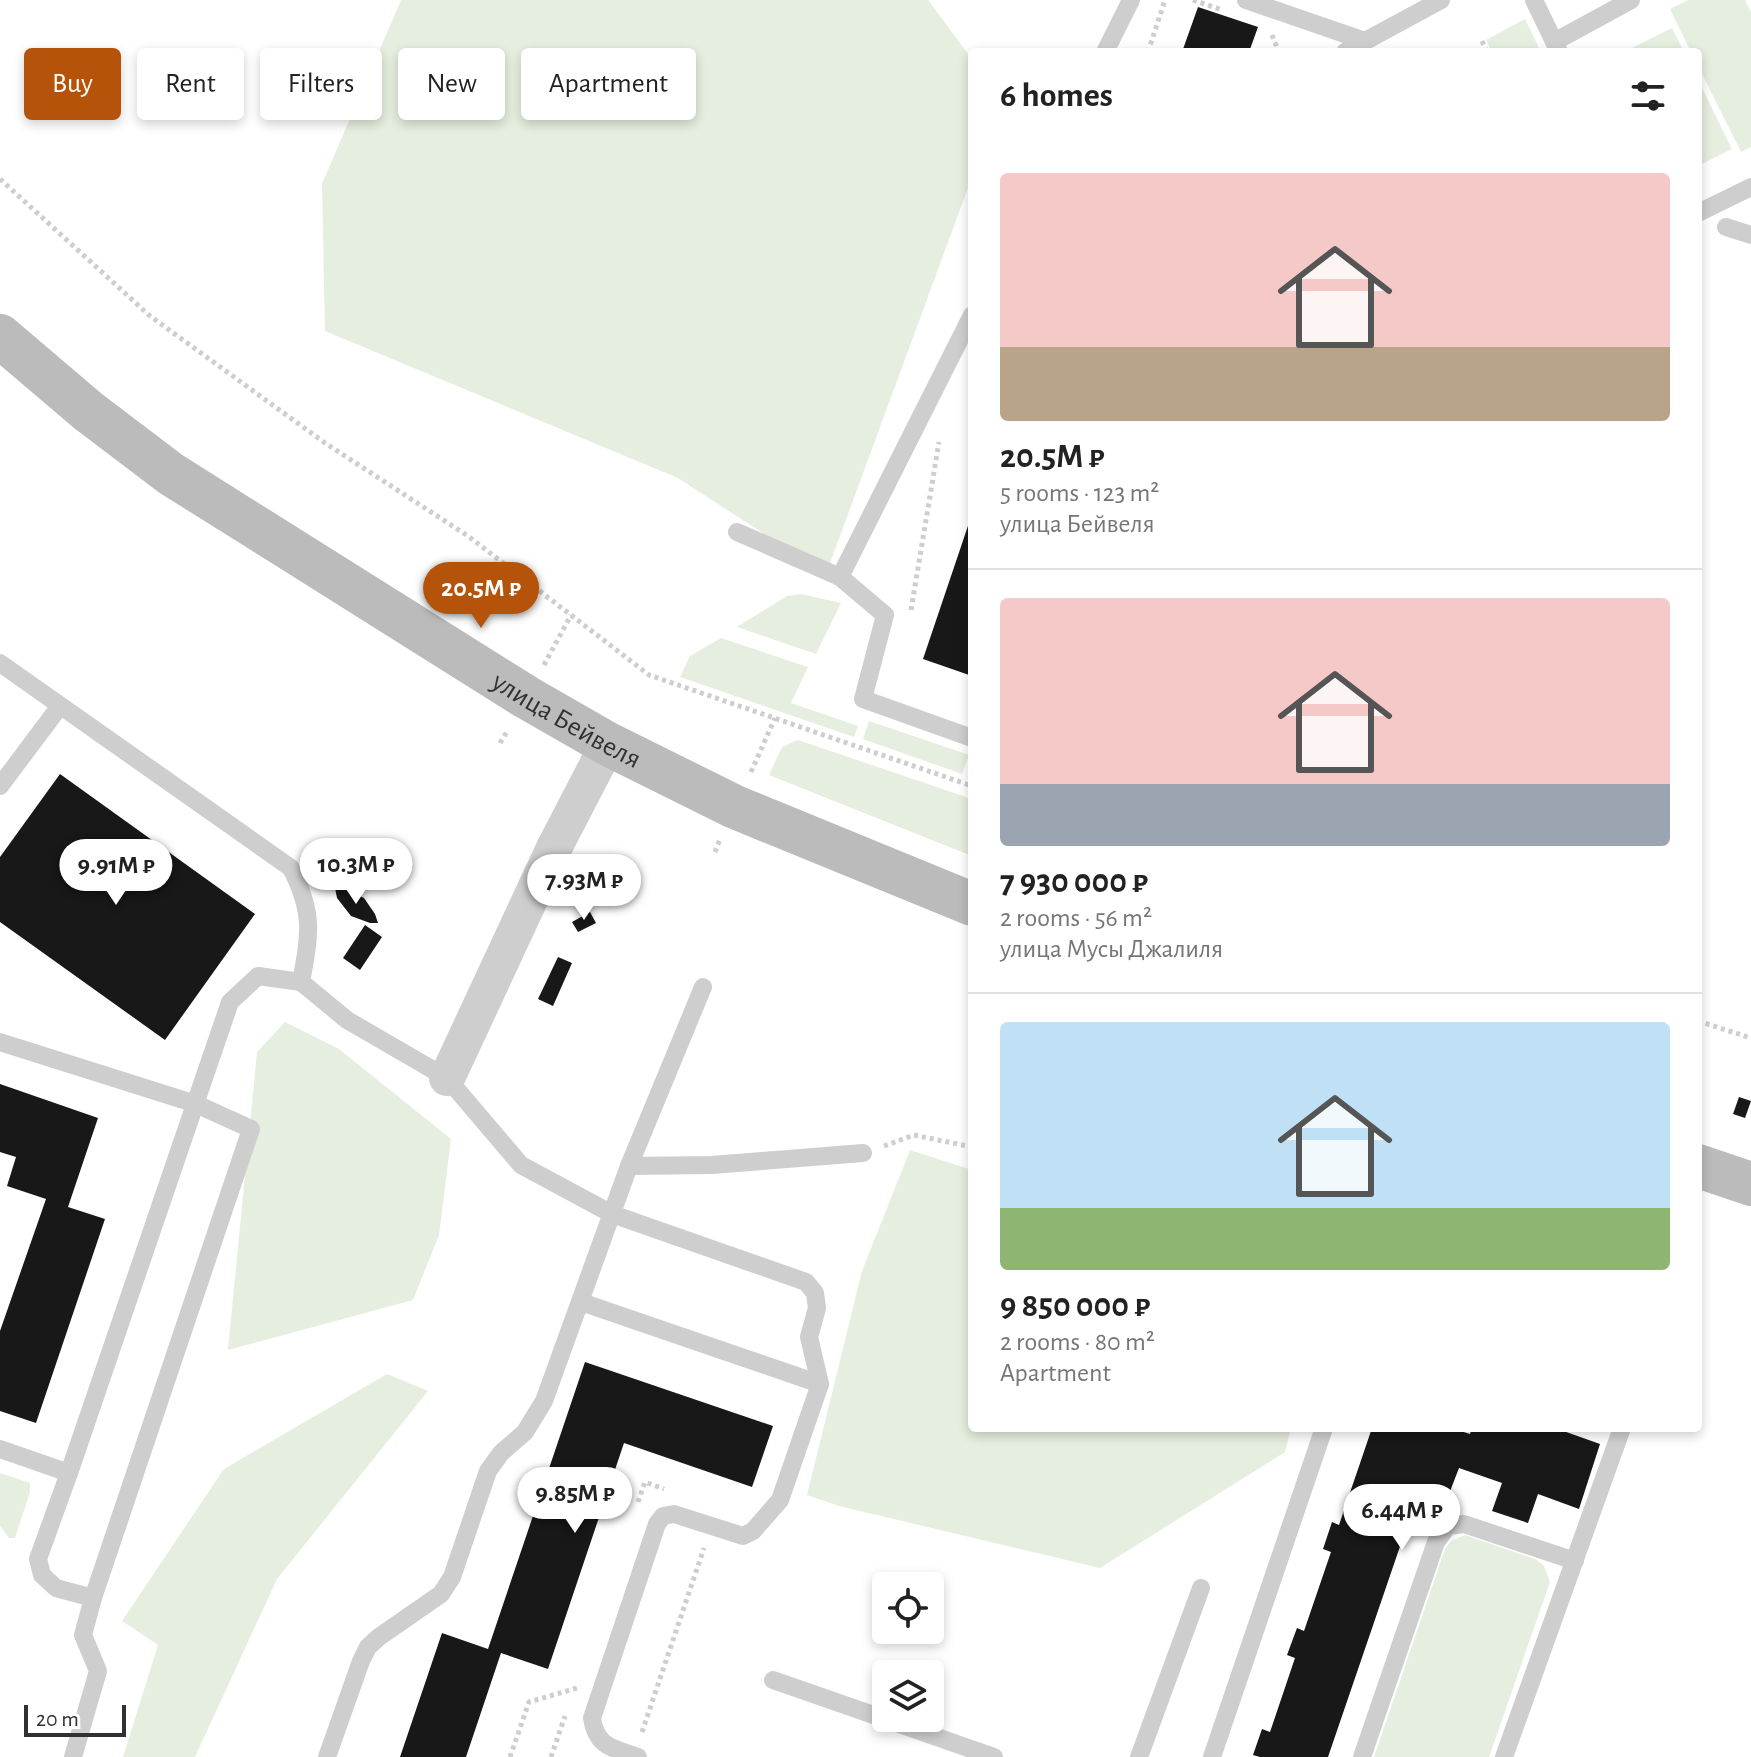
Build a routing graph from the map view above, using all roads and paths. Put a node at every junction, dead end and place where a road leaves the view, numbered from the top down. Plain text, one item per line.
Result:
1 (1131, 0) edge
2 (1165, 0) edge
3 (1246, 0) edge
4 (1441, 0) edge
5 (1534, 0) edge
6 (1631, 0) edge
7 (1365, 41) junction
8 (1482, 41) dead end
9 (1557, 47) edge
10 (1107, 48) edge
11 (1149, 48) edge
12 (1352, 48) edge
13 (1485, 48) edge
14 (0, 179) edge
15 (1751, 187) edge
16 (1702, 211) edge
17 (1726, 227) dead end
18 (1751, 235) edge
19 (968, 323) edge
20 (3, 346) edge
21 (939, 441) dead end
22 (737, 532) dead end
23 (840, 577) junction
24 (909, 619) dead end
25 (0, 663) edge
26 (60, 706) junction
27 (968, 737) edge
28 (608, 744) junction
29 (968, 785) edge
30 (0, 786) edge
31 (968, 902) edge
32 (301, 982) junction
33 (703, 987) dead end
34 (1702, 1022) edge
35 (1751, 1038) edge
36 (0, 1042) edge
37 (447, 1078) junction
38 (196, 1104) junction
39 (968, 1146) edge
40 (863, 1153) joint
41 (629, 1166) junction
42 (1702, 1167) edge
43 (1751, 1184) edge
44 (612, 1214) junction
45 (581, 1302) junction
46 (820, 1384) junction
47 (1323, 1432) edge
48 (1621, 1432) edge
49 (0, 1449) edge
50 (69, 1473) junction
51 (711, 1527) junction
52 (1575, 1561) junction
53 (1201, 1588) dead end
54 (93, 1598) junction
55 (605, 1679) junction
56 (773, 1680) dead end
57 (636, 1756) edge
58 (73, 1757) edge
59 (327, 1757) edge
60 (510, 1757) edge
61 (994, 1757) edge
62 (1139, 1757) edge
63 (1212, 1757) edge
64 (1362, 1757) edge
65 (1504, 1757) edge

1 - 10 lane
2 - 11 path
3 - 7 lane
4 - 7 lane
5 - 9 lane
6 - 9 lane
7 - 12 lane
8 - 13 path
14 - 29 path
15 - 16 lane
17 - 18 lane
19 - 23 lane
20 - 28 main road, улица Бейвеля
21 - 24 path
22 - 23 lane
23 - 27 lane
25 - 26 lane
26 - 30 lane
26 - 32 lane
28 - 31 main road, улица Бейвеля
28 - 37 street
32 - 37 lane
32 - 38 lane
33 - 41 lane
34 - 35 path
36 - 38 lane
37 - 44 lane
38 - 50 lane
38 - 54 lane
39 - 40 path
40 - 41 lane
41 - 44 lane
42 - 43 main road
44 - 45 lane
44 - 46 lane
45 - 46 lane
45 - 59 lane
46 - 51 lane
47 - 63 lane
48 - 52 lane
49 - 50 lane
50 - 54 lane
51 - 55 lane
51 - 57 path
52 - 64 lane
52 - 65 lane
53 - 62 lane
54 - 58 lane
55 - 57 lane
55 - 60 path
56 - 61 lane

